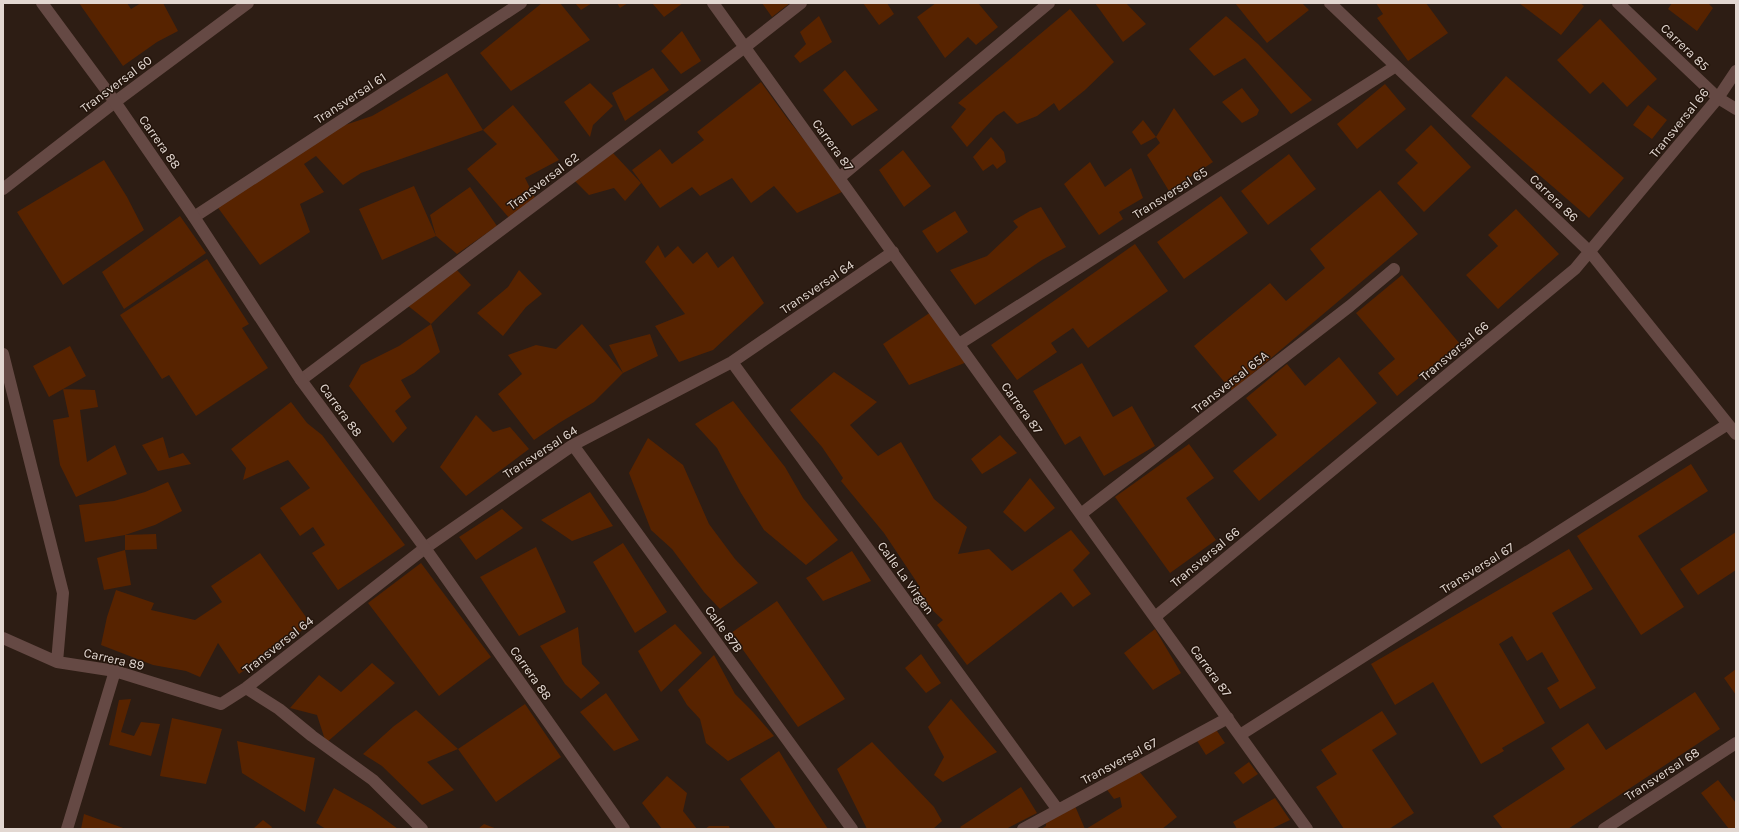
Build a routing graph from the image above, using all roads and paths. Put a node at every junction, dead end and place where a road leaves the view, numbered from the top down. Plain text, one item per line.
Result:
1 (42, 3) edge
2 (248, 3) edge
3 (521, 3) edge
4 (714, 3) edge
5 (801, 3) edge
6 (1049, 3) edge
7 (1330, 3) edge
8 (1618, 3) edge
9 (745, 47) junction
10 (1396, 66) junction
11 (1736, 71) edge
12 (1718, 98) junction
13 (115, 102) junction
14 (1736, 109) edge
15 (839, 178) junction
16 (3, 189) edge
17 (194, 217) junction
18 (893, 252) junction
19 (1590, 252) junction
20 (1394, 269) dead end
21 (959, 344) junction
22 (3, 354) edge
23 (732, 362) junction
24 (301, 380) junction
25 (1728, 424) junction
26 (1736, 434) edge
27 (573, 445) junction
28 (1081, 514) junction
29 (424, 548) junction
30 (1155, 617) junction
31 (3, 638) edge
32 (57, 662) junction
33 (115, 671) junction
34 (246, 688) junction
35 (221, 704) joint
36 (1228, 718) junction
37 (1240, 735) junction
38 (1736, 743) edge
39 (1058, 810) junction
40 (67, 829) edge
41 (422, 829) edge
42 (624, 829) edge
43 (852, 829) edge
44 (1023, 829) edge
45 (1307, 829) edge
46 (1604, 829) edge

1 - 13 street, Carrera 88
2 - 13 street, Transversal 60
3 - 17 street, Transversal 61
4 - 9 street, Carrera 87
5 - 9 street, Transversal 62
6 - 15 street
7 - 10 street, Carrera 86
8 - 12 street, Carrera 85
9 - 15 street, Carrera 87
9 - 24 street, Transversal 62
10 - 19 street, Carrera 86
10 - 21 street, Transversal 65
11 - 12 street, Transversal 66
12 - 14 street, Carrera 85
12 - 19 street, Transversal 66
13 - 16 street, Transversal 60
13 - 17 street, Carrera 88
15 - 18 street, Carrera 87
17 - 24 street, Carrera 88
18 - 21 street, Carrera 87
18 - 23 street, Transversal 64
19 - 25 street, Carrera 86
19 - 30 street, Transversal 66
20 - 28 street, Transversal 65A
21 - 28 street, Carrera 87
22 - 32 street
23 - 27 street, Transversal 64
23 - 39 street, Calle La Virgen
24 - 29 street, Carrera 88
25 - 26 street, Carrera 86
25 - 37 street, Transversal 67
27 - 29 street, Transversal 64
27 - 43 street, Calle 87B
28 - 30 street, Carrera 87
29 - 34 street, Transversal 64
29 - 42 street, Carrera 88
30 - 36 street, Carrera 87
31 - 32 street, Carrera 89
32 - 33 street, Carrera 89
33 - 35 street, Carrera 89
33 - 40 street
34 - 35 street, Transversal 64
34 - 41 street
36 - 37 street, Carrera 87
36 - 39 street, Transversal 67
37 - 45 street, Carrera 87
38 - 46 street, Transversal 68
39 - 44 street, Transversal 67

